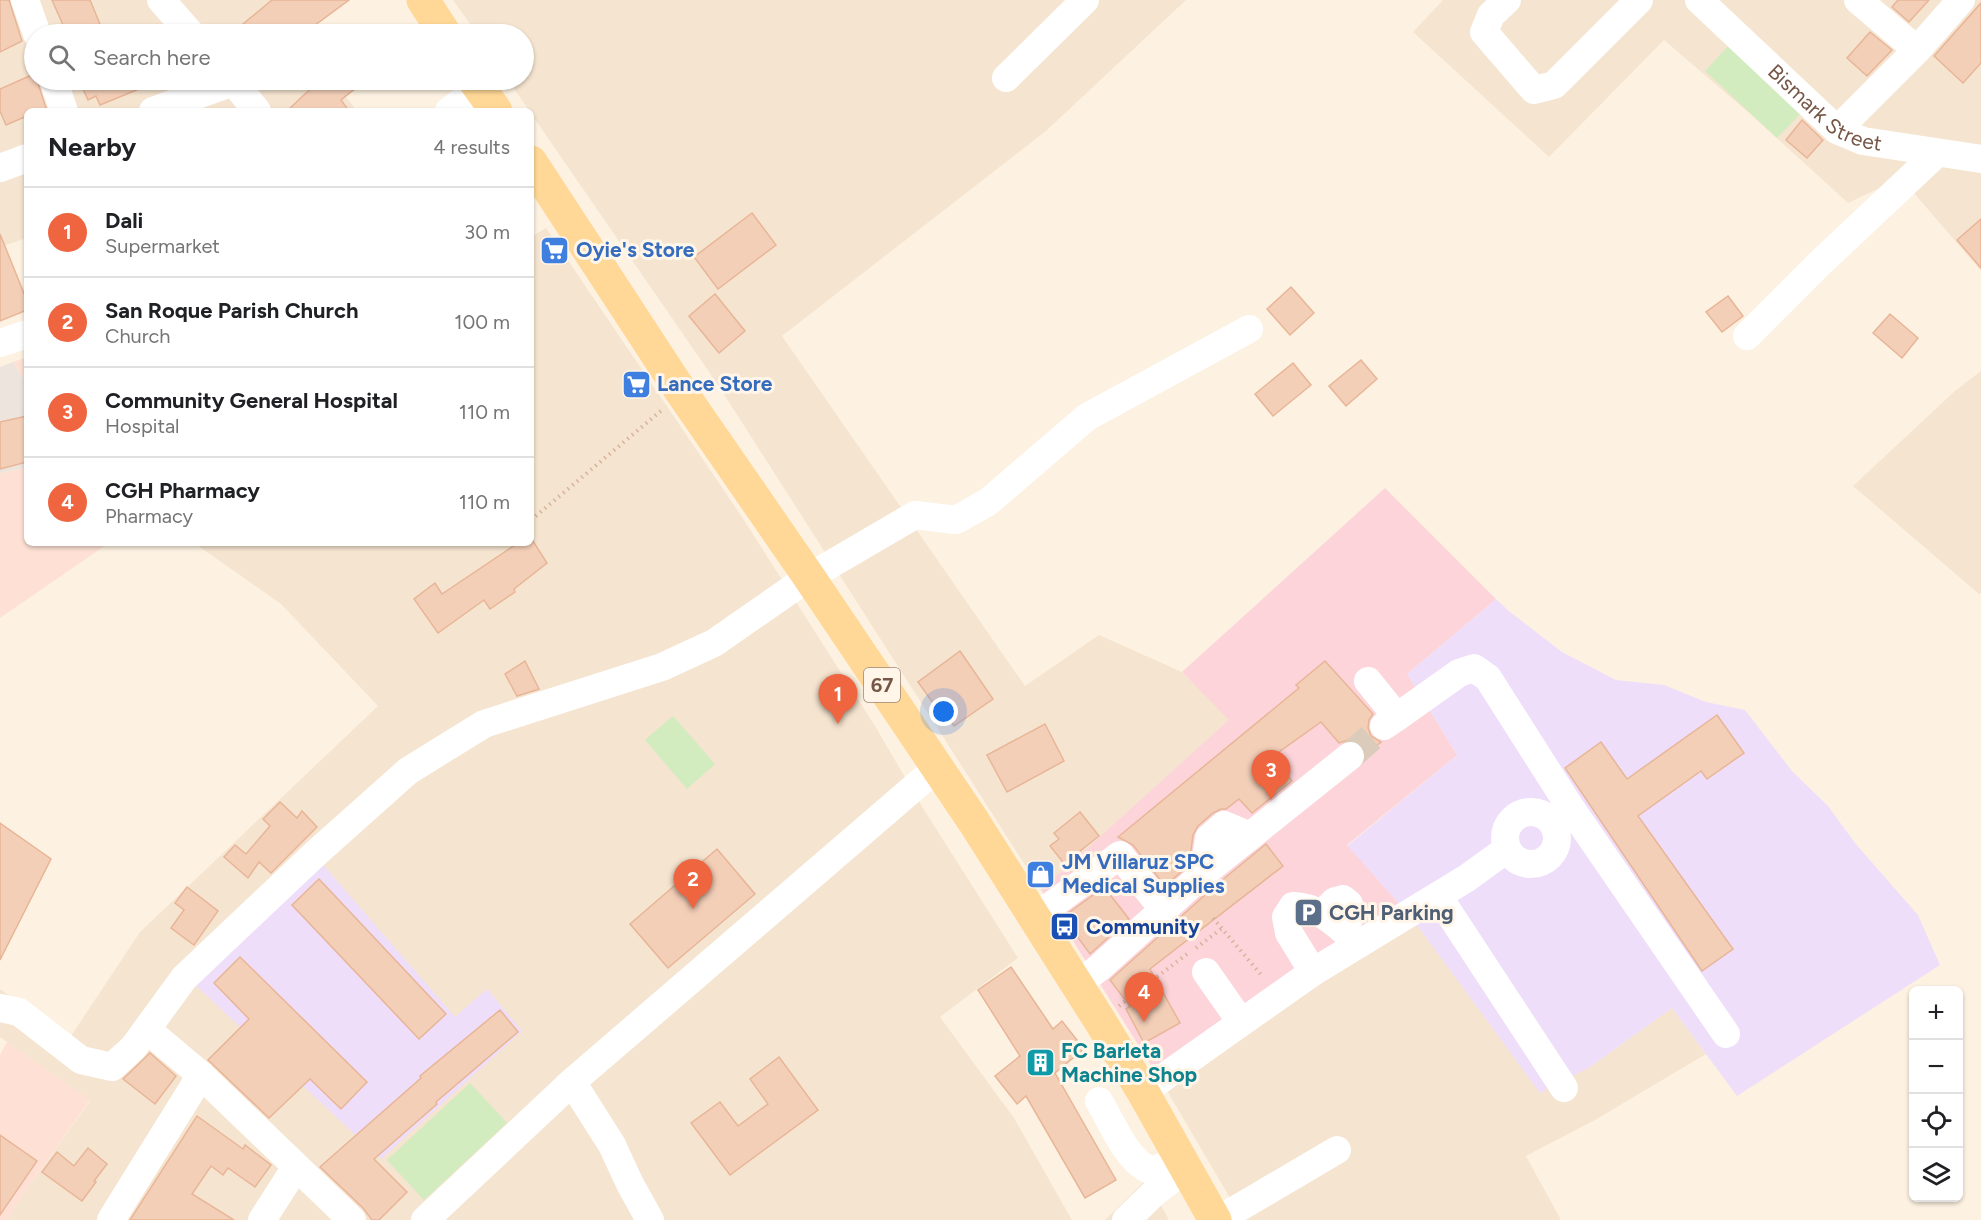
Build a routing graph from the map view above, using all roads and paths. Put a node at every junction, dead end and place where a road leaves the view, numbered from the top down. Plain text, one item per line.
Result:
1 (25, 0) edge
2 (161, 0) edge
3 (423, 0) edge
4 (1085, 0) edge
5 (1507, 0) edge
6 (1639, 0) edge
7 (1699, 0) edge
8 (1858, 0) edge
9 (1961, 0) edge
10 (33, 24) edge
11 (182, 24) edge
12 (439, 24) edge
13 (1917, 50) junction
14 (1006, 78) dead end
15 (57, 90) edge
16 (208, 90) edge
17 (240, 90) edge
18 (483, 93) edge
19 (63, 108) edge
20 (161, 108) edge
21 (255, 108) edge
22 (455, 108) edge
23 (1837, 129) junction
24 (1937, 153) junction
25 (24, 159) edge
26 (1981, 159) edge
27 (0, 168) edge
28 (534, 172) edge
29 (1250, 329) dead end
30 (24, 335) edge
31 (1747, 336) dead end
32 (0, 343) edge
33 (682, 393) junction
34 (534, 517) edge
35 (809, 577) junction
36 (1368, 681) dead end
37 (1350, 756) tunnel mouth
38 (938, 767) junction
39 (1561, 814) junction
40 (1438, 896) junction
41 (1156, 915) junction
42 (1035, 918) junction
43 (1213, 918) dead end
44 (1221, 929) junction
45 (1341, 929) junction
46 (1206, 972) dead end
47 (1313, 972) junction
48 (1077, 985) junction
49 (1279, 996) junction
50 (0, 1008) edge
51 (1100, 1021) junction
52 (1241, 1022) junction
53 (1726, 1034) dead end
54 (157, 1038) dead end
55 (201, 1075) junction
56 (572, 1082) junction
57 (1564, 1088) dead end
58 (1143, 1092) junction
59 (1099, 1101) dead end
60 (1337, 1150) dead end
61 (1183, 1163) junction
62 (296, 1167) junction
63 (111, 1220) edge
64 (262, 1220) edge
65 (352, 1220) edge
66 (425, 1220) edge
67 (650, 1220) edge
68 (1126, 1220) edge
69 (1217, 1220) edge

1 - 10 street
2 - 11 street
3 - 12 main road
4 - 14 street
5 - 6 street
7 - 23 street, Bismark Street
8 - 13 street
9 - 13 street
13 - 23 street
15 - 19 street
16 - 20 street
17 - 21 street
18 - 22 street
23 - 24 street, Bismark Street
24 - 26 street, Bismark Street
24 - 31 street
25 - 27 street
28 - 33 main road, 67
29 - 35 street
30 - 32 street
33 - 34 path
33 - 35 main road, 67
35 - 38 main road, 67
35 - 50 street
36 - 39 street
37 - 41 street
38 - 42 main road, 67
38 - 56 street
39 - 40 street
39 - 53 street
40 - 45 street
40 - 57 street
41 - 42 street
41 - 48 street
42 - 48 main road, 67
43 - 44 path
44 - 49 path
44 - 51 path
45 - 47 street
45 - 47 street
46 - 52 street
47 - 49 street
48 - 51 main road, 67
49 - 52 street
51 - 58 main road, 67
52 - 58 street
54 - 55 street
55 - 62 street
55 - 63 street
56 - 66 street
56 - 67 street
58 - 61 main road, 67
59 - 61 street
60 - 69 street
61 - 68 street
61 - 69 main road, 67
62 - 64 street
62 - 65 street

